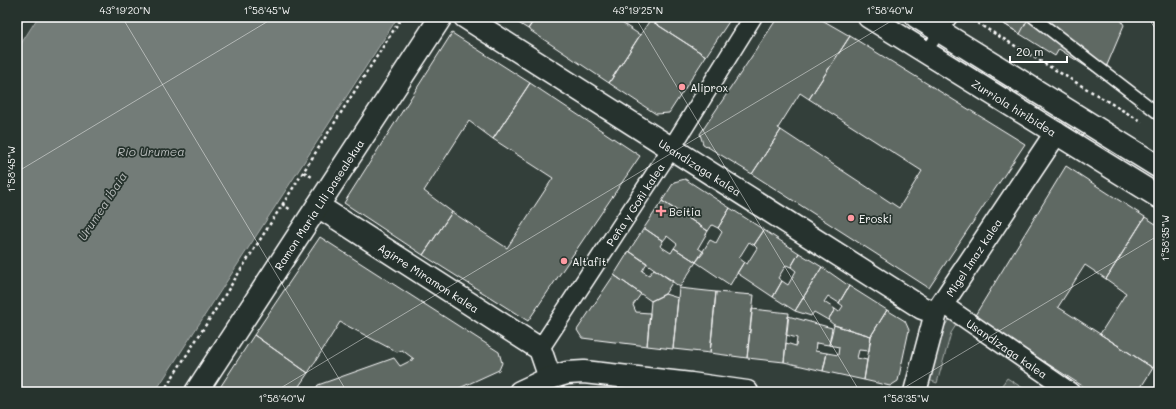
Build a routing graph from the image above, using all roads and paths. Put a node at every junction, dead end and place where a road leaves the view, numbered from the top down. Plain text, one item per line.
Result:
1 (24, 17) edge
2 (402, 17) edge
3 (441, 17) edge
4 (466, 17) edge
5 (753, 17) edge
6 (869, 17) edge
7 (917, 17) edge
8 (967, 17) edge
9 (1033, 17) edge
10 (946, 24) edge
11 (17, 28) edge
12 (925, 52) junction
13 (1159, 114) edge
14 (1146, 124) dead end
15 (1056, 133) junction
16 (671, 149) junction
17 (1159, 167) edge
18 (304, 172) junction
19 (314, 178) dead end
20 (1159, 197) edge
21 (282, 204) junction
22 (318, 206) junction
23 (293, 212) dead end
24 (940, 309) junction
25 (540, 349) junction
26 (550, 378) junction
27 (163, 392) edge
28 (196, 392) edge
29 (520, 392) edge
30 (747, 392) edge
31 (915, 392) edge
32 (1071, 392) edge

1 - 11 path
2 - 18 path
3 - 22 street, Ramon Maria Lili pasealekua
4 - 16 street, Usandizaga kalea
5 - 16 street, Peña y Goñi kalea
6 - 12 street, Zurriola hiribidea
7 - 10 street
8 - 14 path
9 - 13 lane
10 - 12 lane
10 - 17 street
12 - 15 street, Zurriola hiribidea
15 - 20 street, Zurriola hiribidea
15 - 24 street, Migel Imaz kalea
16 - 24 street, Usandizaga kalea
16 - 25 street, Peña y Goñi kalea
18 - 19 path
18 - 21 path
21 - 23 path
21 - 27 path
22 - 25 street, Agirre Miramon kalea
22 - 28 street, Ramon Maria Lili pasealekua
24 - 31 street, Migel Imaz kalea
24 - 32 street, Usandizaga kalea
25 - 26 street
26 - 29 street
26 - 30 street

